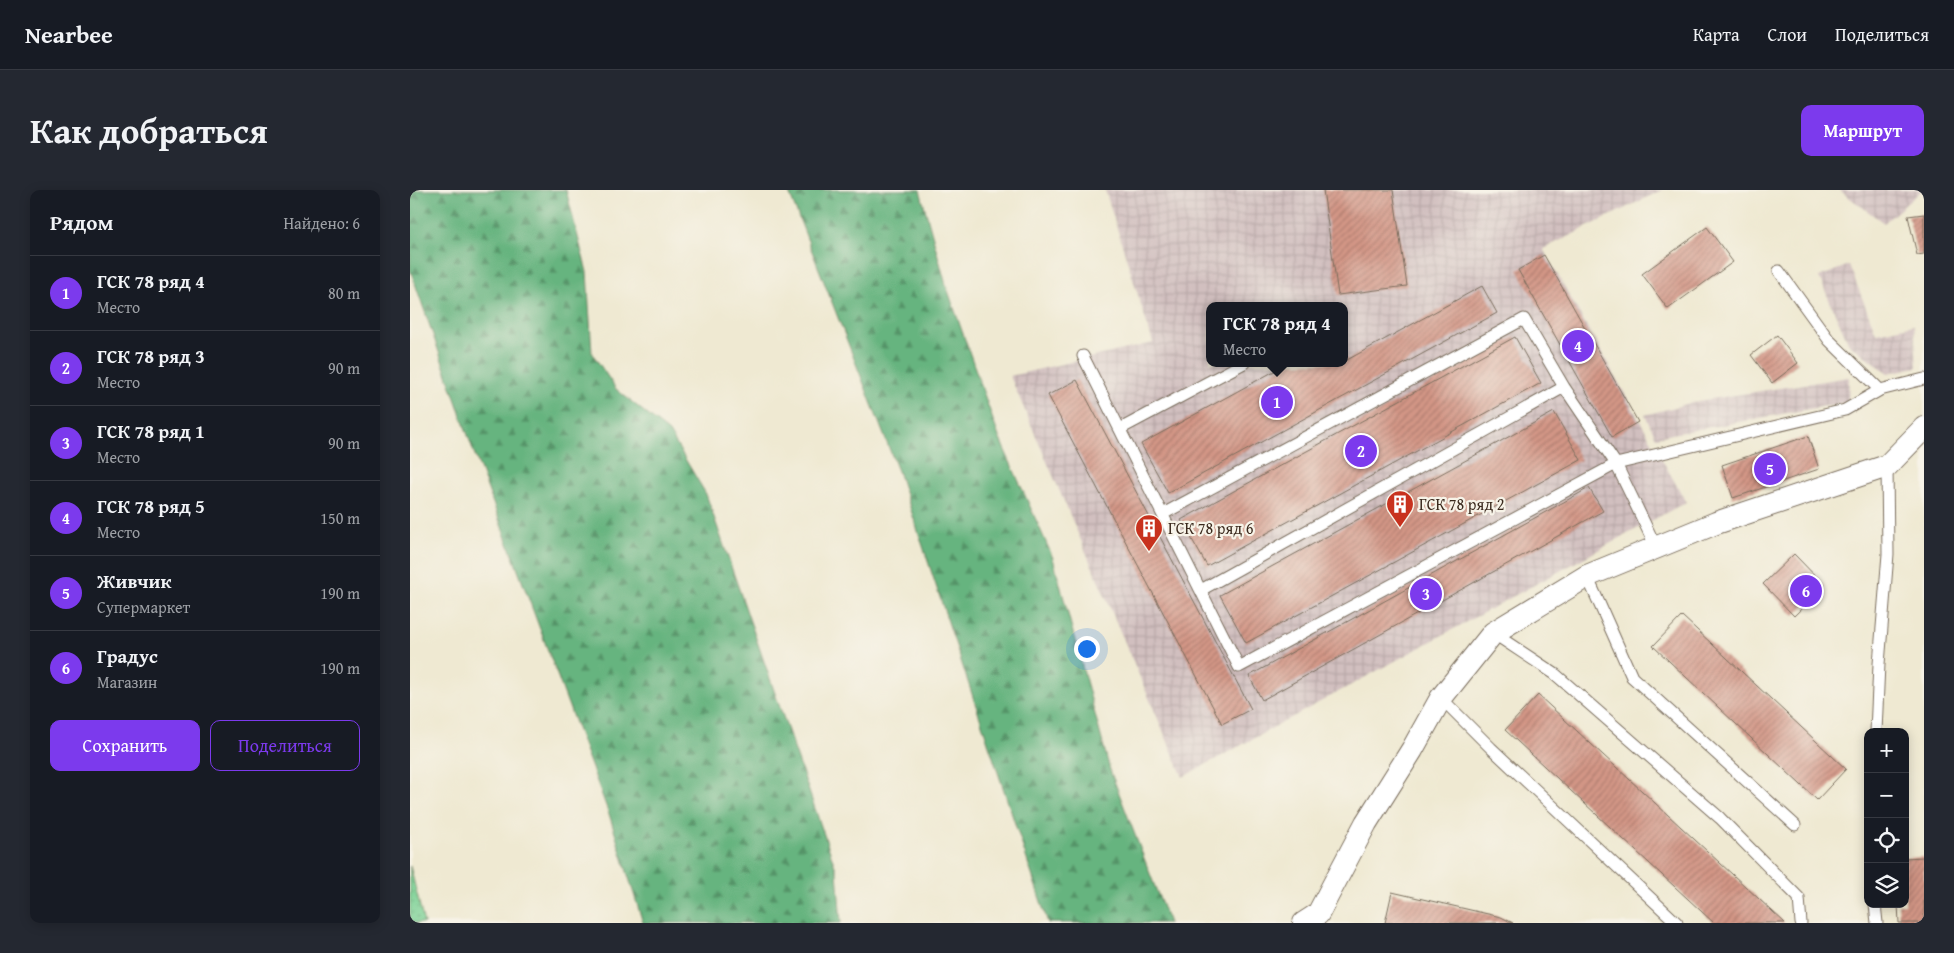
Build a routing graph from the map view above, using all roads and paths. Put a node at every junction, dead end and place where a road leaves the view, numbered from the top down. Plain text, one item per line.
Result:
1 (1779, 271) dead end
2 (1083, 356) dead end
3 (1236, 367) edge
4 (1924, 379) edge
5 (1564, 387) junction
6 (1880, 390) junction
7 (1924, 428) edge
8 (1120, 429) junction
9 (1616, 464) junction
10 (1887, 466) junction
11 (1163, 514) junction
12 (1656, 547) junction
13 (1587, 576) junction
14 (1201, 590) junction
15 (1493, 633) junction
16 (1441, 698) junction
17 (1876, 728) edge
18 (1795, 825) dead end
19 (1875, 908) edge
20 (1316, 920) edge
21 (1677, 923) edge
22 (1802, 923) edge
23 (1877, 923) edge

1 - 6 lane
2 - 8 lane
3 - 8 lane
4 - 6 lane
5 - 9 lane
5 - 11 lane
5 - 14 lane
6 - 9 lane
7 - 10 street
8 - 11 lane
9 - 12 lane
9 - 14 lane
10 - 12 street
10 - 17 lane
11 - 14 lane
12 - 13 street
13 - 15 street
13 - 18 lane
15 - 16 street
15 - 22 lane
16 - 20 street
16 - 21 lane
19 - 23 lane

